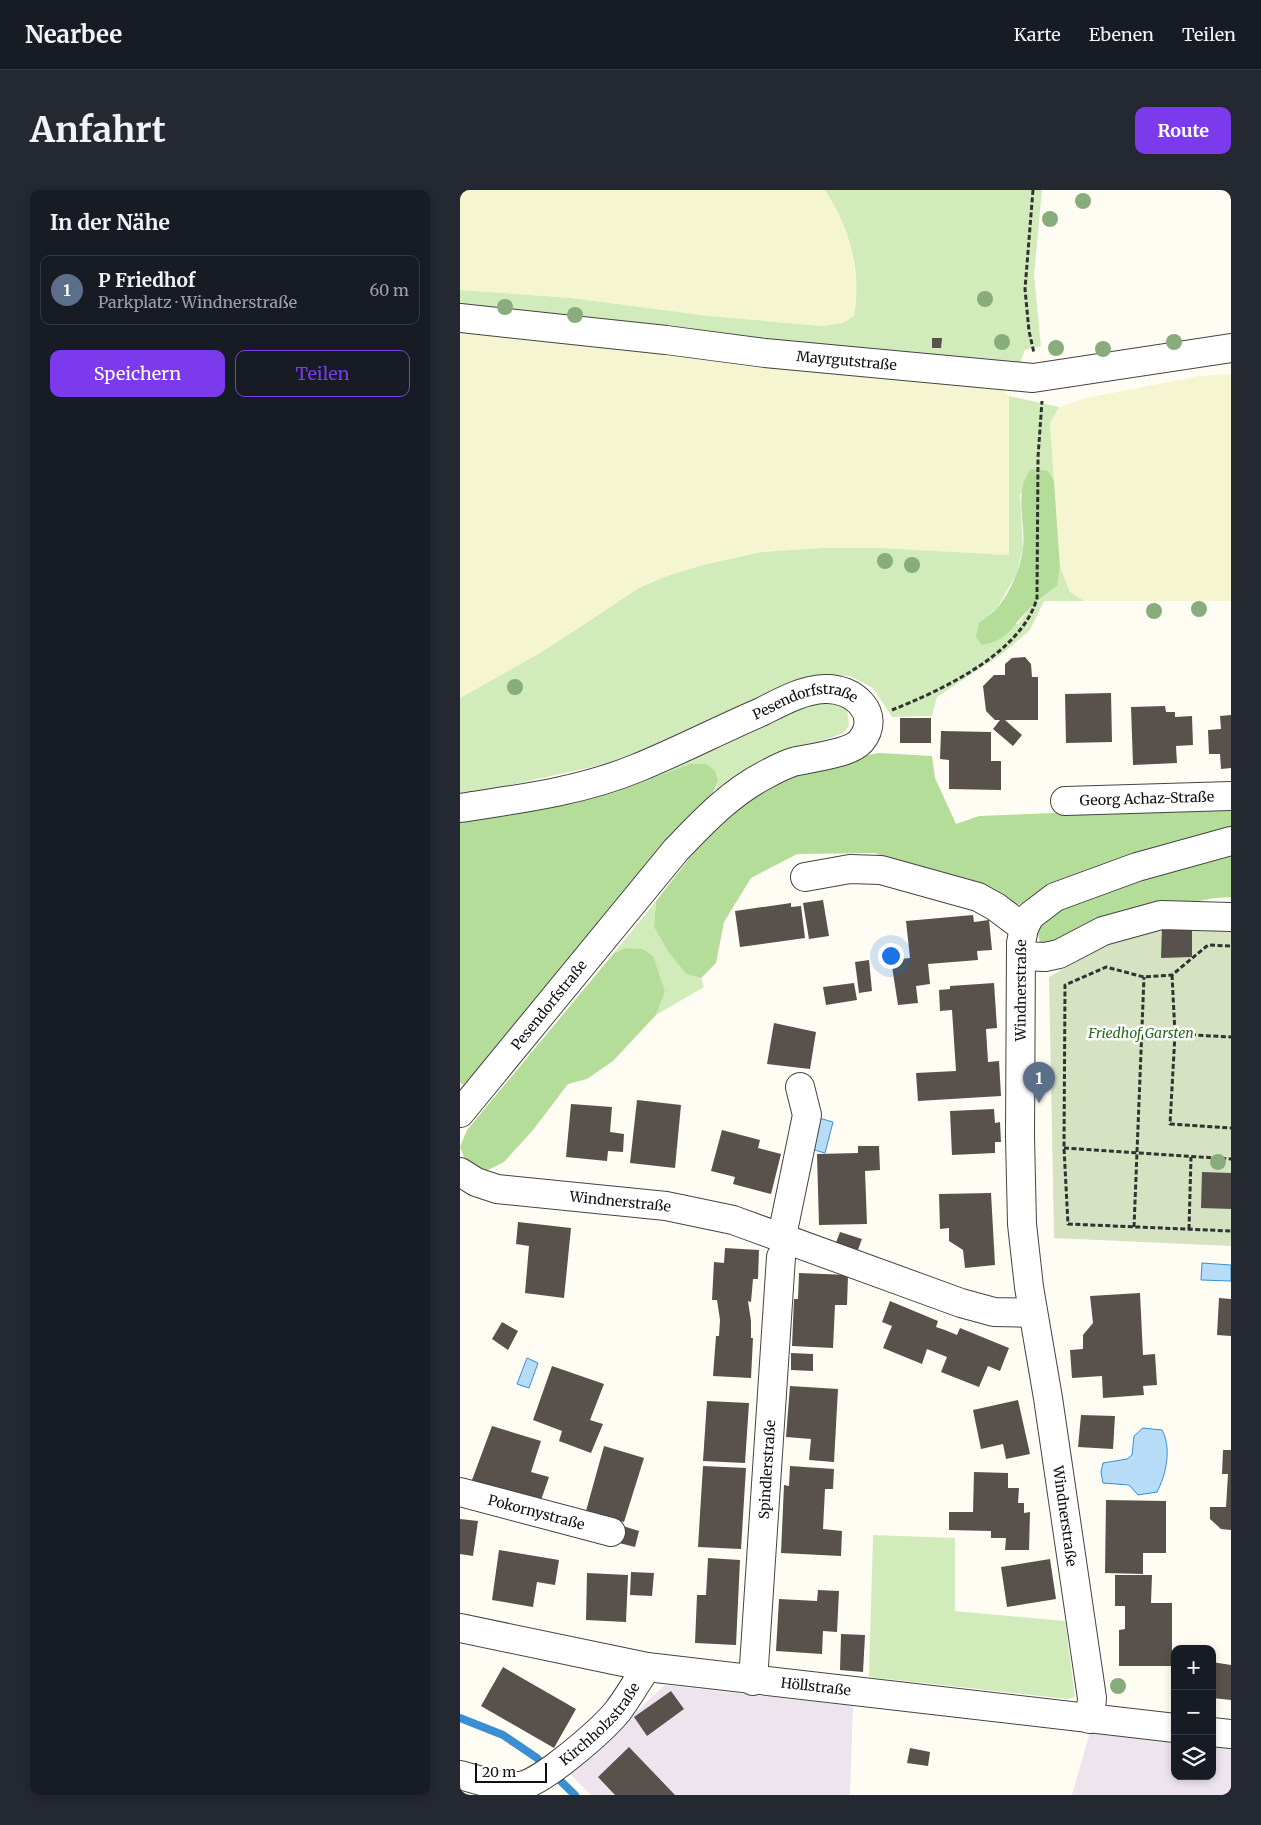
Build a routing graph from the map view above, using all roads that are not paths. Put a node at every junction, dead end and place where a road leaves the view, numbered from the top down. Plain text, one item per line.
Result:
1 (460, 318) edge
2 (1231, 348) edge
3 (1231, 796) edge
4 (1065, 801) dead end
5 (460, 808) edge
6 (1231, 841) edge
7 (805, 876) dead end
8 (1231, 917) edge
9 (1024, 928) junction
10 (1020, 956) junction
11 (800, 1087) dead end
12 (460, 1113) edge
13 (460, 1172) edge
14 (781, 1247) junction
15 (1033, 1313) junction
16 (460, 1492) edge
17 (611, 1532) dead end
18 (460, 1628) edge
19 (647, 1667) junction
20 (753, 1681) junction
21 (1090, 1720) junction
22 (1171, 1728) edge
23 (1216, 1732) edge
24 (1231, 1734) edge
25 (460, 1774) edge

1 - 2 street, Mayrgutstraße
3 - 4 street, Georg Achaz-Straße
5 - 12 street, Pesendorfstraße
6 - 9 street, Windnerstraße
7 - 9 street
8 - 10 street
9 - 10 street, Windnerstraße
10 - 15 street, Windnerstraße
11 - 14 street
13 - 14 street, Windnerstraße
14 - 15 street, Windnerstraße
14 - 20 street, Spindlerstraße
15 - 21 street, Windnerstraße
16 - 17 street, Pokornystraße
18 - 19 street, Höllstraße
19 - 20 street, Höllstraße
19 - 25 street, Kirchholzstraße
20 - 21 street, Höllstraße
21 - 22 street, Höllstraße
23 - 24 street

